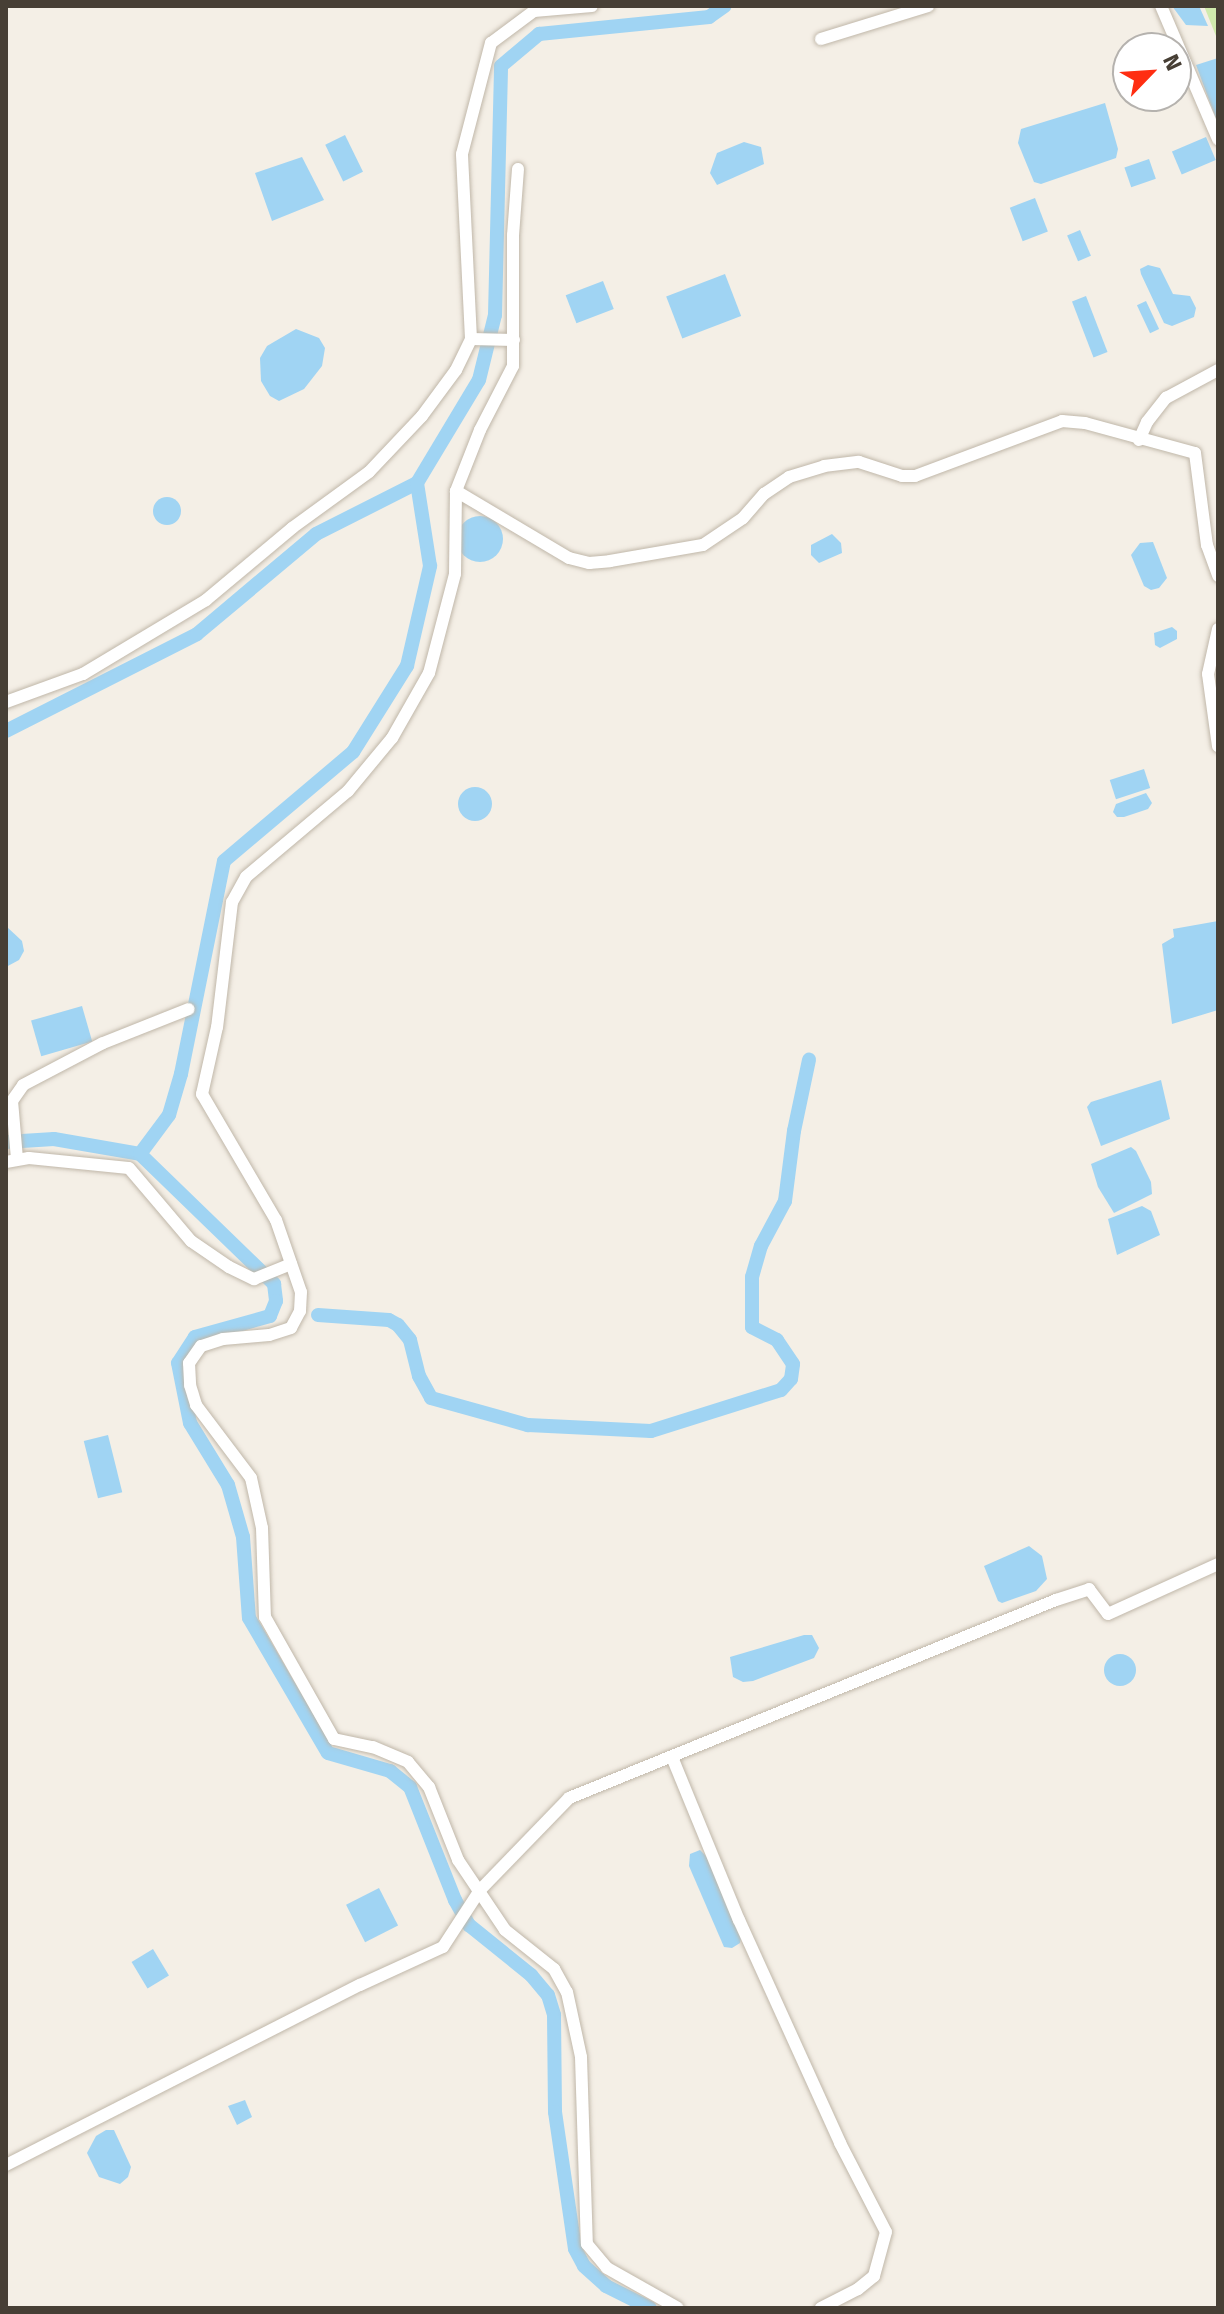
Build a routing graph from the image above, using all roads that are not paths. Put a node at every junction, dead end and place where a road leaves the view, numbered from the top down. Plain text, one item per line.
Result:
1 (592, 6) edge
2 (928, 6) edge
3 (1161, 6) edge
4 (821, 39) dead end
5 (1218, 139) edge
6 (518, 169) dead end
7 (471, 339) junction
8 (514, 340) junction
9 (1218, 370) edge
10 (1139, 440) junction
11 (456, 491) junction
12 (1218, 576) edge
13 (1218, 629) edge
14 (6, 702) edge
15 (1214, 712) edge
16 (1218, 746) edge
17 (189, 1009) dead end
18 (12, 1161) edge
19 (291, 1264) junction
20 (1218, 1564) edge
21 (672, 1757) junction
22 (477, 1894) junction
23 (6, 2165) edge
24 (678, 2308) edge
25 (821, 2308) edge

1 - 7 street
2 - 4 street
3 - 5 street
6 - 8 street
7 - 8 street
7 - 14 street
8 - 11 street
9 - 10 street
10 - 11 street
10 - 12 street
11 - 19 street
13 - 15 street
15 - 16 street
17 - 18 street
18 - 19 street
19 - 22 street
20 - 21 street
21 - 22 street
21 - 25 street
22 - 23 street
22 - 24 street

